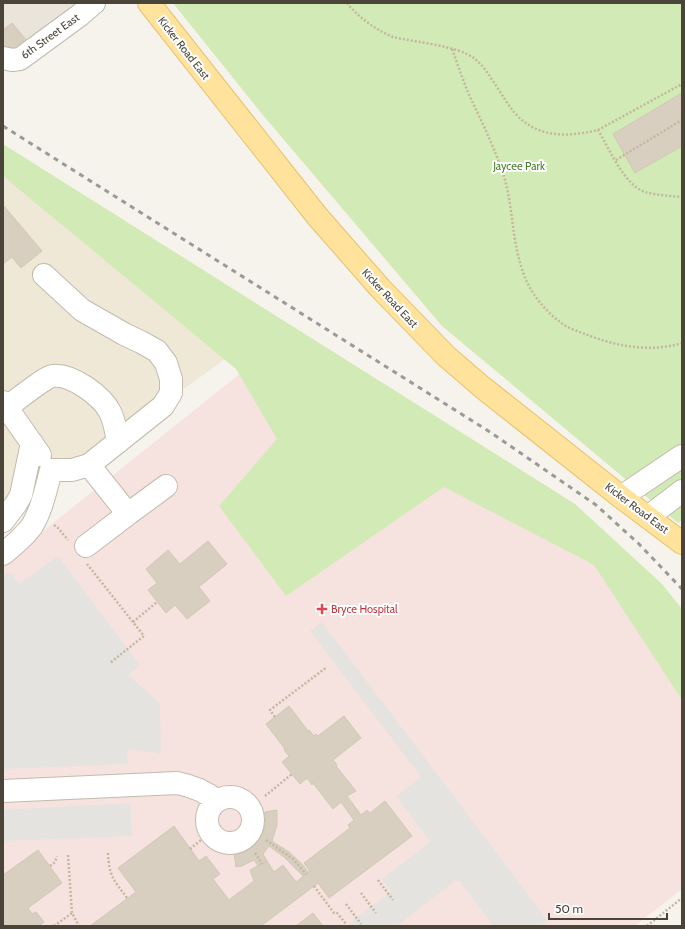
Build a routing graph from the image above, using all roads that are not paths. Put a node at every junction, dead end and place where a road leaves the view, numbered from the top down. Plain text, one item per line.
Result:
1 (94, 3) edge
2 (149, 3) edge
3 (3, 58) edge
4 (44, 275) dead end
5 (5, 404) edge
6 (118, 442) junction
7 (32, 443) junction
8 (682, 456) edge
9 (89, 465) junction
10 (51, 470) junction
11 (166, 486) dead end
12 (682, 492) edge
13 (621, 496) junction
14 (128, 514) junction
15 (648, 516) junction
16 (3, 521) edge
17 (682, 543) edge
18 (81, 551) road end
19 (3, 554) edge
20 (3, 791) edge
21 (217, 801) dead end

1 - 3 street, 6th Street East
2 - 13 main road, Kicker Road East
4 - 6 street
5 - 6 street
5 - 7 street
6 - 9 street
7 - 10 street
7 - 16 street
8 - 13 street
9 - 10 street
9 - 14 street
10 - 19 street
11 - 14 street
12 - 15 street
13 - 15 main road, Kicker Road East
14 - 18 street
15 - 17 main road, Kicker Road East
20 - 21 street

